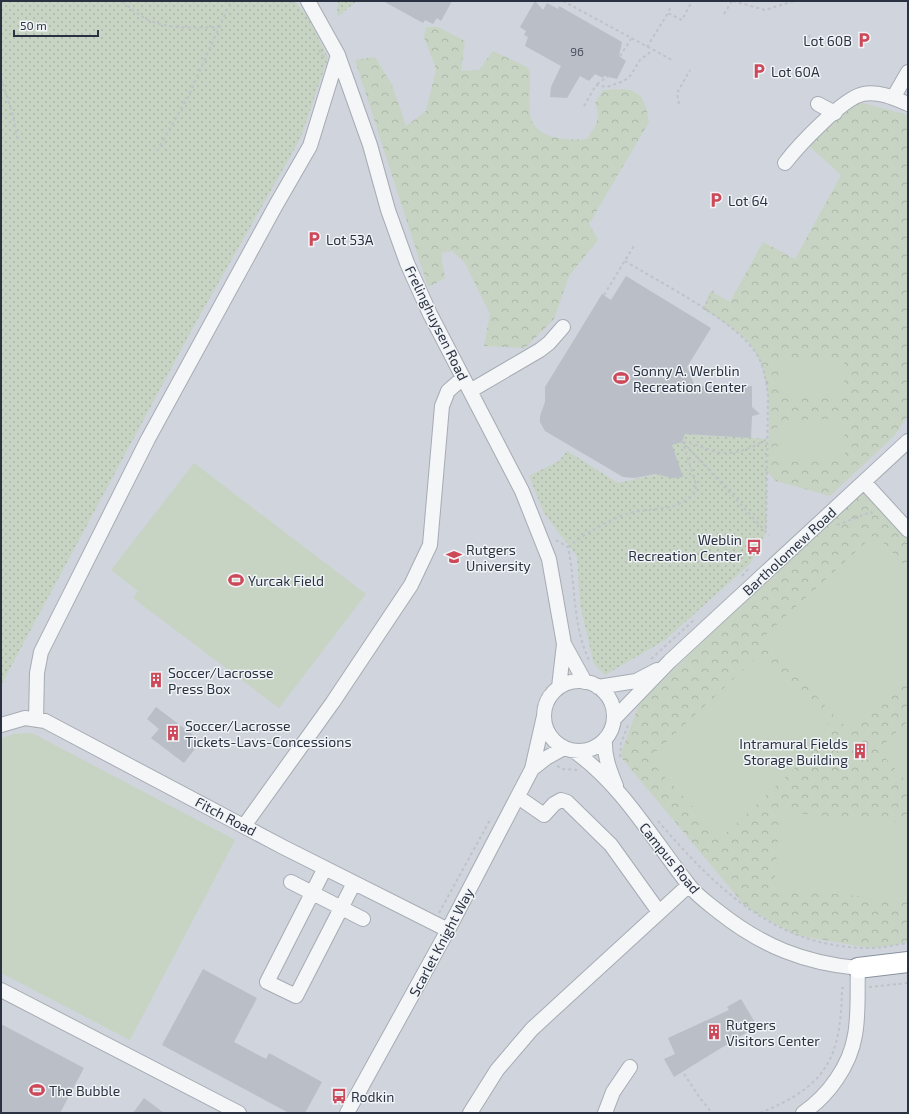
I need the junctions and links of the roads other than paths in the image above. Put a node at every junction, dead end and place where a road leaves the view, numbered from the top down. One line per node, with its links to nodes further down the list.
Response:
1 (308, 1): 3 (street, Frelinghuysen Road)
2 (318, 1): 3 (street)
3 (320, 20): 4 (street, Frelinghuysen Road)
4 (338, 56): 12 (street, Frelinghuysen Road); 24 (street)
5 (908, 72): 6 (street)
6 (893, 98): 8 (street); 9 (street)
7 (818, 104): 9 (street)
8 (908, 104)
9 (835, 112): 10 (street)
10 (785, 163)
11 (563, 327): 13 (street)
12 (463, 378): 13 (street, Frelinghuysen Road); 31 (street)
13 (470, 391): 17 (street, Frelinghuysen Road)
14 (908, 441): 15 (street, Bartholomew Road)
15 (864, 482): 16 (street); 18 (street, Bartholomew Road)
16 (908, 530)
17 (564, 644): 19 (street, Frelinghuysen Road); 20 (street, Frelinghuysen Road)
18 (670, 661): 21 (street, Bartholomew Road); 23 (street, Bartholomew Road)
19 (585, 682): 20 (street); 21 (street)
20 (554, 686): 22 (street)
21 (598, 687): 23 (street)
22 (541, 712): 27 (street); 28 (street)
23 (614, 719): 26 (street)
24 (36, 720): 25 (street, Fitch Road); 31 (street, Fitch Road)
25 (1, 725)
26 (604, 740): 27 (street); 29 (street, Campus Road)
27 (569, 749): 28 (street); 29 (street, Campus Road)
28 (532, 769): 30 (street, Scarlet Knight Way)
29 (619, 794): 35 (street, Campus Road)
30 (518, 797): 38 (street); 40 (street, Scarlet Knight Way)
31 (244, 826): 32 (street, Fitch Road)
32 (325, 868): 34 (street, Fitch Road); 36 (street)
33 (291, 882): 36 (street)
34 (354, 883): 37 (street); 40 (street, Fitch Road)
35 (689, 885): 38 (street); 42 (street, Campus Road)
36 (312, 893): 37 (street); 37 (street)
37 (341, 908): 39 (street)
38 (659, 912): 47 (street)
39 (363, 920)
40 (448, 930): 46 (street, Scarlet Knight Way)
41 (908, 962): 42 (highway)
42 (858, 968): 49 (street)
43 (1, 990): 45 (street)
44 (630, 1067): 48 (street)
45 (240, 1113)
46 (347, 1113)
47 (470, 1113)
48 (605, 1113)
49 (803, 1113)

